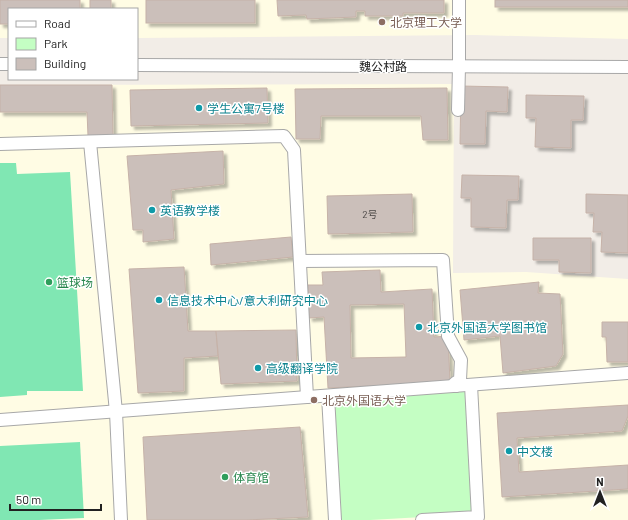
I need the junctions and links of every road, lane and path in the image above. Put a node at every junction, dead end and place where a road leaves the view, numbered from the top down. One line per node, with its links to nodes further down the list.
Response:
1 (459, 0): 3 (street)
2 (138, 65): 3 (street, 魏公村路)
3 (459, 66): 4 (street, 魏公村路); 5 (street)
4 (628, 67)
5 (458, 110)
6 (90, 142): 7 (street); 8 (street); 14 (street)
7 (0, 144)
8 (300, 261): 11 (street); 13 (street)
9 (628, 373): 10 (street)
10 (471, 385): 11 (street); 18 (street)
11 (456, 386): 12 (street)
12 (328, 396): 13 (street); 17 (street)
13 (307, 397): 14 (street)
14 (116, 412): 15 (street); 16 (street)
15 (0, 420)
16 (121, 520)
17 (334, 520)
18 (422, 520)

